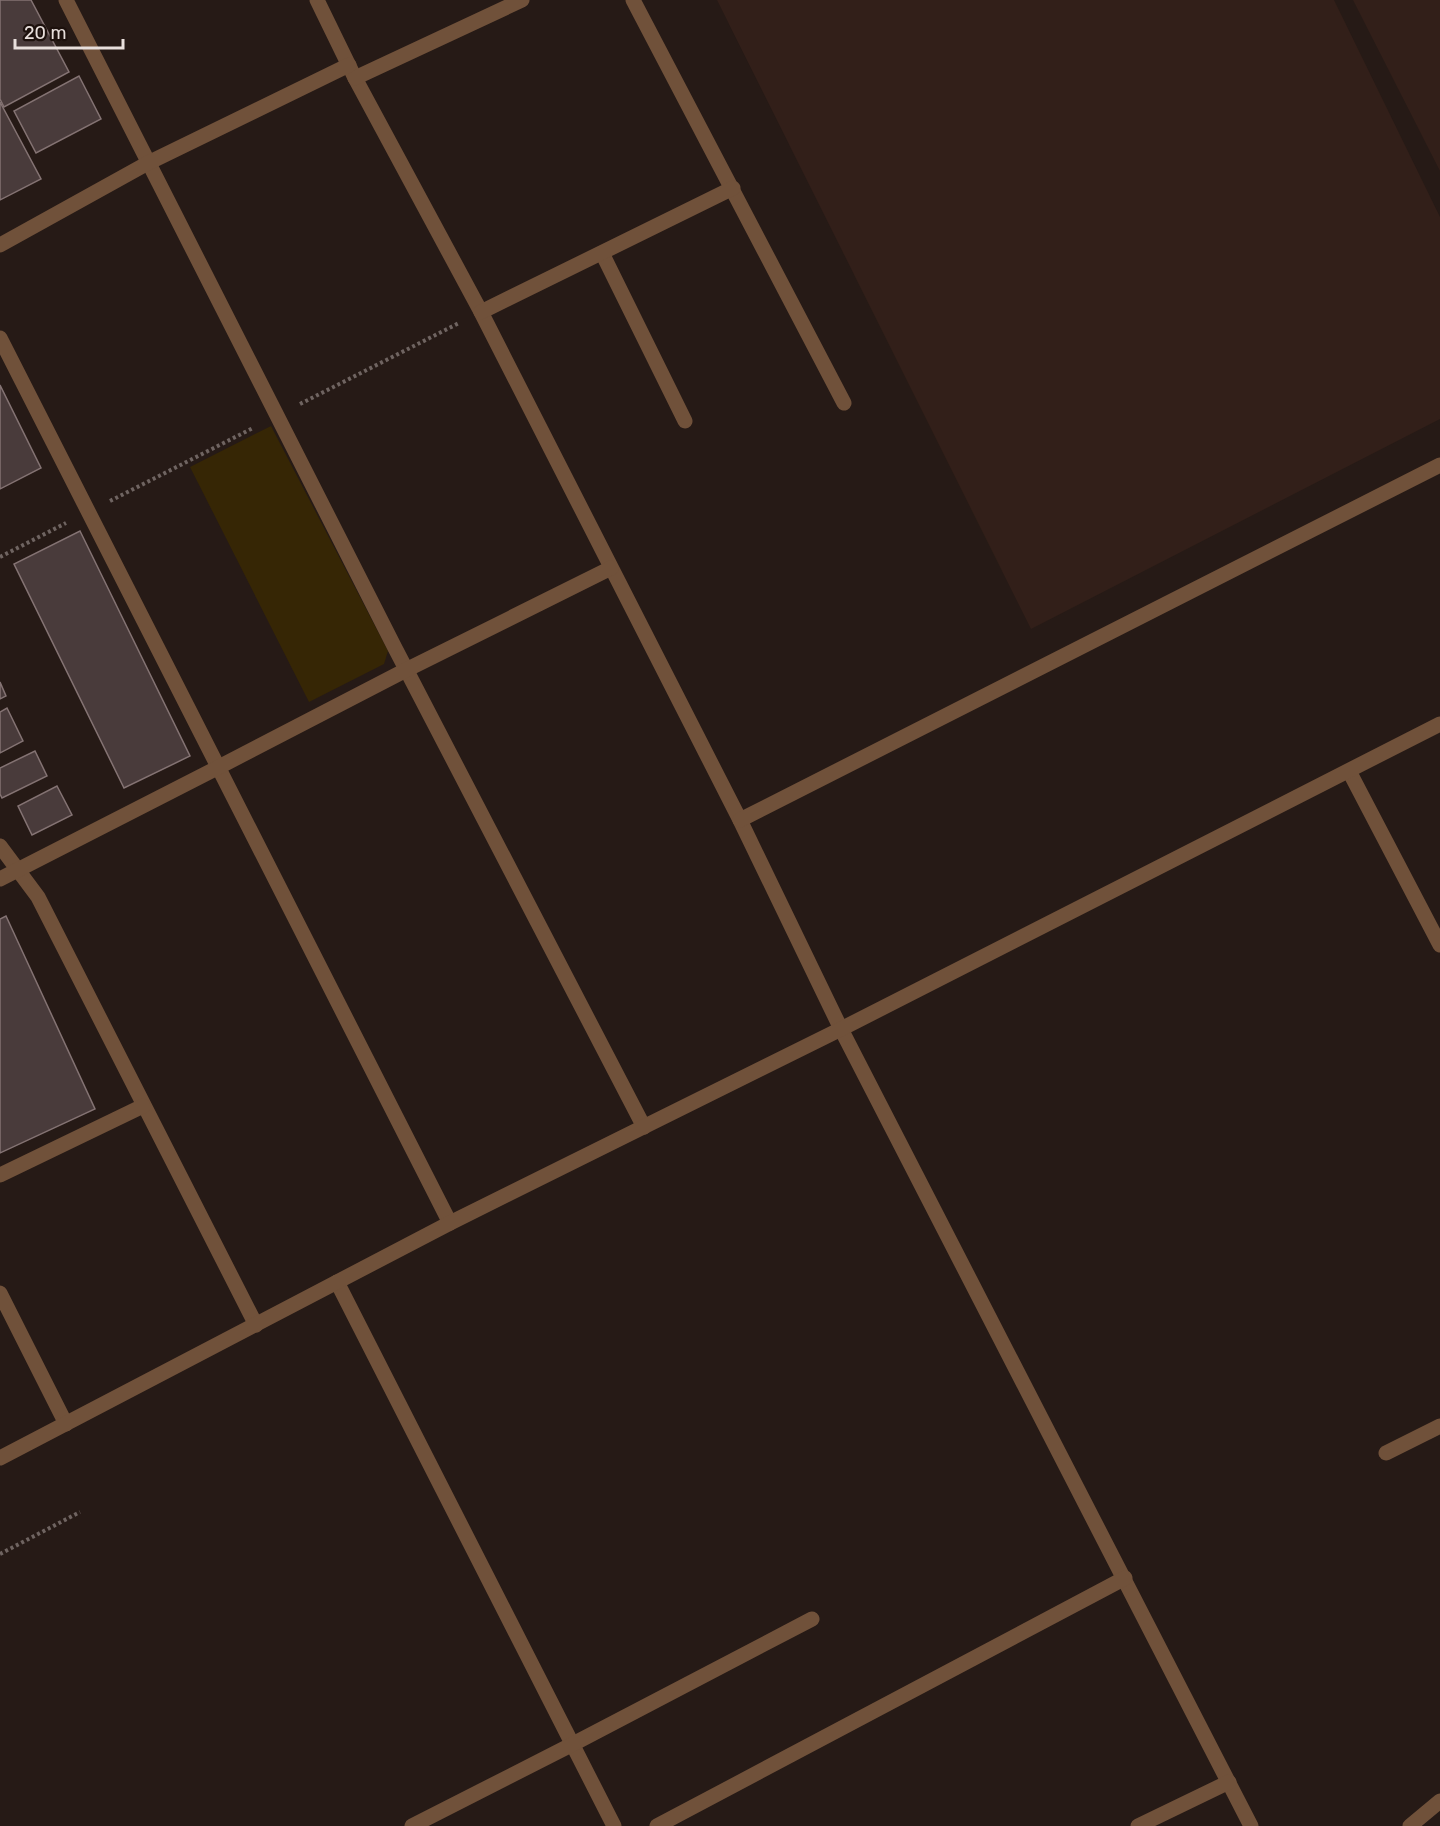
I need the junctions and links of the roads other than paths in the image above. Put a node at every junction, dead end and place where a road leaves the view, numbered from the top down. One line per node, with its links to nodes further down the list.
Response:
1 (66, 0): 6 (street)
2 (317, 0): 5 (street)
3 (522, 0): 5 (street)
4 (633, 0): 7 (street)
5 (352, 72): 6 (street); 10 (street)
6 (148, 163): 8 (street); 16 (street)
7 (733, 188): 9 (street); 12 (street)
8 (0, 245)
9 (602, 253): 10 (street); 13 (street)
10 (481, 312): 15 (street)
11 (0, 338): 18 (street)
12 (844, 403)
13 (685, 421)
14 (1440, 465): 20 (street)
15 (611, 568): 16 (street); 20 (street)
16 (406, 670): 18 (street); 27 (street)
17 (1440, 723): 19 (street)
18 (217, 768): 22 (street); 29 (street)
19 (1349, 771): 24 (street); 25 (street)
20 (740, 820): 25 (street)
21 (0, 846): 22 (street)
22 (18, 869): 23 (street); 26 (street)
23 (0, 879)
24 (1440, 945)
25 (841, 1029): 27 (street); 37 (street)
26 (143, 1106): 28 (street); 32 (street)
27 (644, 1127): 29 (street)
28 (0, 1175)
29 (450, 1223): 30 (street)
30 (337, 1282): 32 (street); 39 (street)
31 (0, 1293): 33 (street)
32 (256, 1325): 33 (street)
33 (66, 1424): 36 (street)
34 (1440, 1426): 35 (street)
35 (1386, 1453)
36 (0, 1458)
37 (1125, 1578): 40 (street); 44 (street)
38 (812, 1619): 39 (street)
39 (573, 1744): 42 (street); 43 (street)
40 (1229, 1782): 45 (street); 46 (street)
41 (1440, 1802): 47 (street)
42 (412, 1826)
43 (614, 1826)
44 (657, 1826)
45 (1138, 1826)
46 (1251, 1826)
47 (1410, 1826)

